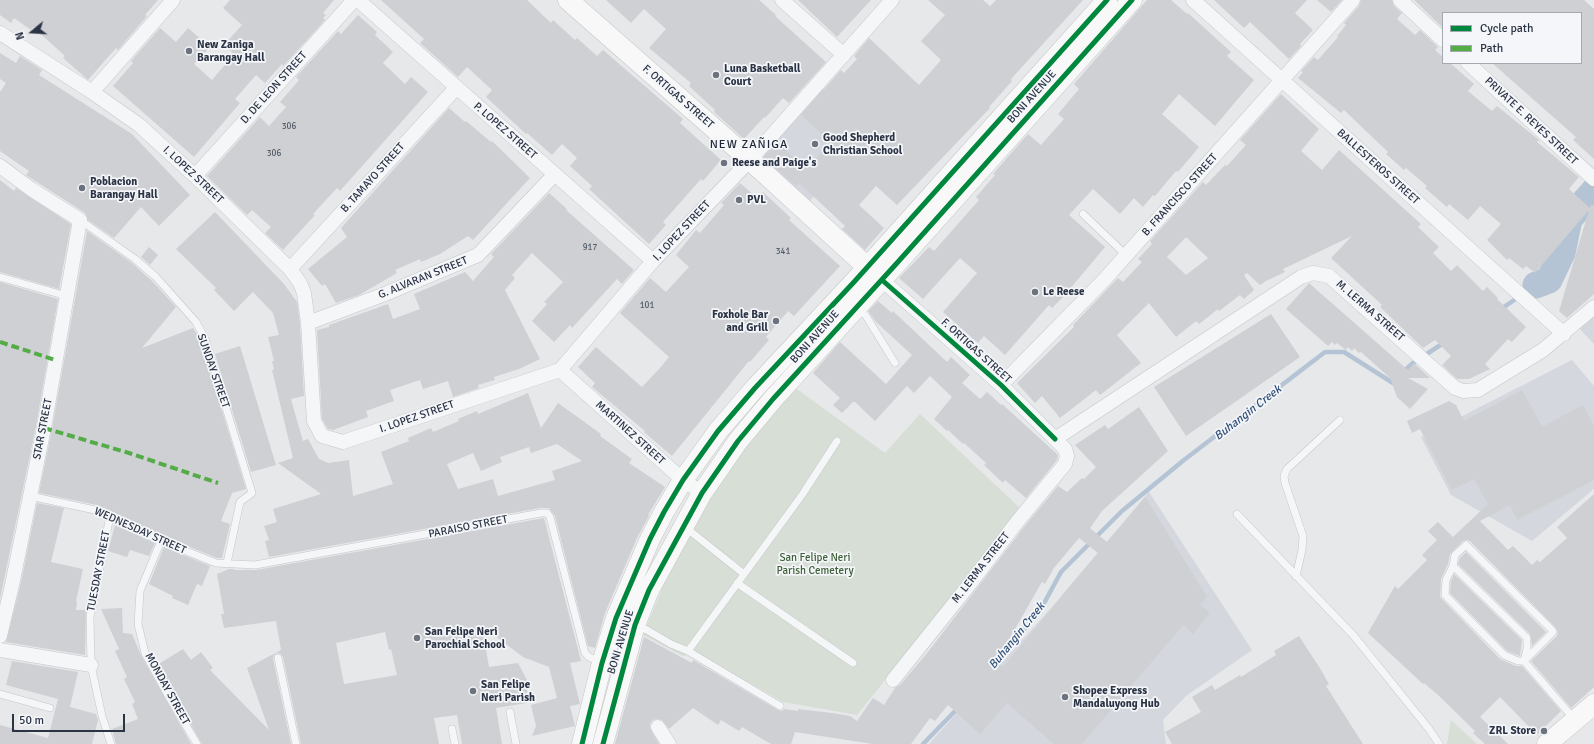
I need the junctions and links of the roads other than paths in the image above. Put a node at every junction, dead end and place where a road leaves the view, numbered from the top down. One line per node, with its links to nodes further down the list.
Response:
1 (173, 0): 18 (street)
2 (354, 0): 22 (street, D. DE LEON STREET)
3 (358, 0): 17 (street, P. LOPEZ STREET)
4 (568, 0): 19 (main road, F. ORTIGAS STREET)
5 (782, 0): 14 (street)
6 (892, 0): 14 (street, I. LOPEZ STREET)
7 (1107, 0): 29 (main road, BONI AVENUE)
8 (1132, 0): 29 (main road, BONI AVENUE)
9 (1194, 0): 16 (street, BALLESTEROS STREET)
10 (1353, 0): 16 (street, B. FRANCISCO STREET)
11 (1400, 0): 13 (street)
12 (0, 33): 18 (street, I. LOPEZ STREET)
13 (1442, 39)
14 (844, 55): 19 (street, I. LOPEZ STREET)
15 (1469, 64): 23 (street, PRIVATE E. REYES STREET)
16 (1281, 80): 26 (street, B. FRANCISCO STREET); 35 (street, BALLESTEROS STREET)
17 (456, 88): 21 (street, P. LOPEZ STREET); 28 (street, B. TAMAYO STREET)
18 (92, 92): 22 (street, I. LOPEZ STREET)
19 (750, 160): 27 (street, I. LOPEZ STREET); 29 (main road, F. ORTIGAS STREET)
20 (0, 166): 25 (street)
21 (555, 174): 27 (street, P. LOPEZ STREET); 34 (street, G. ALVARAN STREET)
22 (195, 176): 28 (street, I. LOPEZ STREET)
23 (1594, 179)
24 (1083, 214): 26 (lane)
25 (80, 220): 31 (street, STAR STREET); 50 (lane, SUNDAY STREET)
26 (1126, 255): 38 (street, B. FRANCISCO STREET)
27 (654, 261): 37 (street, I. LOPEZ STREET)
28 (290, 269): 34 (street, I. LOPEZ STREET)
29 (875, 273): 32 (main road, BONI AVENUE); 38 (street, F. ORTIGAS STREET); 43 (main road, BONI AVENUE)
30 (0, 277): 31 (lane)
31 (67, 296): 45 (street, STAR STREET)
32 (856, 307): 36 (lane); 44 (main road, BONI AVENUE)
33 (1594, 307): 35 (street, M. LERMA STREET)
34 (308, 323): 37 (street, I. LOPEZ STREET)
35 (1564, 334): 40 (street, M. LERMA STREET)
36 (895, 363)
37 (560, 370): 43 (street, MARTINEZ STREET)
38 (1001, 385): 40 (street, F. ORTIGAS STREET)
39 (1340, 420): 53 (lane)
40 (1055, 439): 42 (street, F. ORTIGAS STREET)
41 (837, 441): 52 (lane)
42 (1067, 456): 65 (street, M. LERMA STREET)
43 (683, 480): 44 (street, MARTINEZ STREET); 62 (main road, BONI AVENUE)
44 (702, 494): 48 (main road, BONI AVENUE)
45 (30, 496): 47 (lane, WEDNESDAY STREET); 55 (street, STAR STREET)
46 (1237, 514): 53 (lane)
47 (110, 516): 49 (lane, WEDNESDAY STREET); 64 (lane, TUESDAY STREET)
48 (683, 526): 52 (lane); 56 (main road, BONI AVENUE)
49 (162, 541): 50 (lane, WEDNESDAY STREET); 75 (lane, MONDAY STREET)
50 (226, 563): 62 (lane, PARAISO STREET)
51 (1453, 566): 61 (lane); 61 (lane); 61 (lane)
52 (744, 574): 54 (lane)
53 (1296, 576): 82 (lane)
54 (737, 583): 59 (lane); 63 (lane)
55 (2, 619): 57 (street, STAR STREET)
56 (635, 625): 59 (lane); 80 (main road, BONI AVENUE)
57 (0, 636)
58 (0, 650): 64 (street)
59 (688, 651): 68 (lane)
60 (278, 658): 76 (lane)
61 (1524, 661): 71 (lane)
62 (602, 663): 79 (main road, BONI AVENUE)
63 (853, 664)
64 (91, 665): 74 (lane, TUESDAY STREET)
65 (893, 680)
66 (0, 694): 69 (lane)
67 (1594, 704): 71 (main road)
68 (780, 706)
69 (50, 708)
70 (510, 712): 78 (lane)
71 (1575, 721): 83 (main road)
72 (658, 727): 81 (street)
73 (452, 729): 77 (lane)
74 (111, 744)
75 (198, 744)
76 (296, 744)
77 (455, 744)
78 (516, 744)
79 (582, 744)
80 (603, 744)
81 (669, 744)
82 (1439, 744)
83 (1547, 744)

